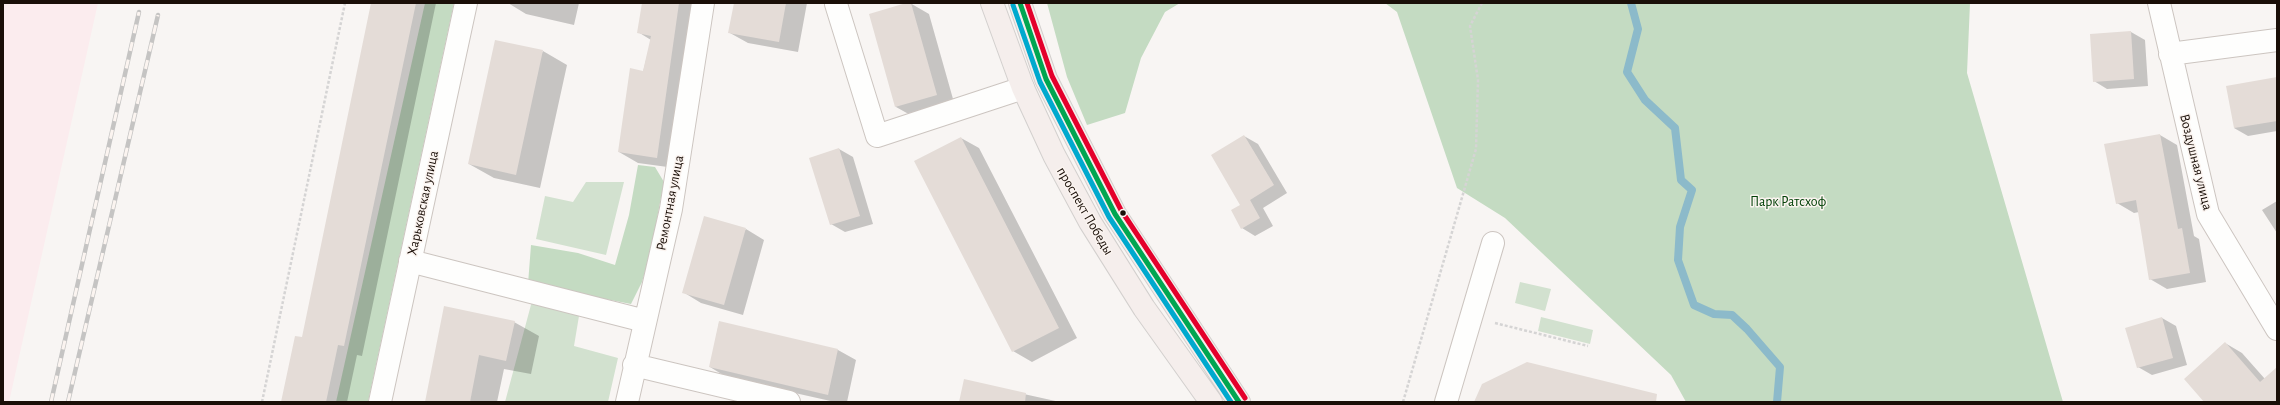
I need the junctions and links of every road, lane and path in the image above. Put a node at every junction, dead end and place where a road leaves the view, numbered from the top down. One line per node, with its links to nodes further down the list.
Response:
1 (345, 3): 19 (path)
2 (466, 3): 13 (street, Харьковская улица)
3 (703, 3): 15 (street, Ремонтная улица)
4 (992, 3): 11 (main road, проспект Победы)
5 (1020, 3): 24 (main road, проспект Победы)
6 (1482, 3): 25 (path)
7 (2159, 3): 10 (street, Воздушная улица)
8 (836, 4): 11 (street)
9 (2277, 40): 10 (street)
10 (2170, 54): 16 (street, Воздушная улица)
11 (1023, 88): 23 (main road, проспект Победы)
12 (1493, 243): 14 (street)
13 (410, 261): 15 (street); 20 (street, Харьковская улица)
14 (1471, 318): 17 (path); 26 (street)
15 (645, 321): 18 (street, Ремонтная улица)
16 (2277, 329)
17 (1588, 346)
18 (634, 365): 21 (street, Ремонтная улица); 22 (street)
19 (262, 402)
20 (380, 402)
21 (627, 402)
22 (788, 402)
23 (1211, 402)
24 (1239, 402)
25 (1402, 402)
26 (1446, 402)

